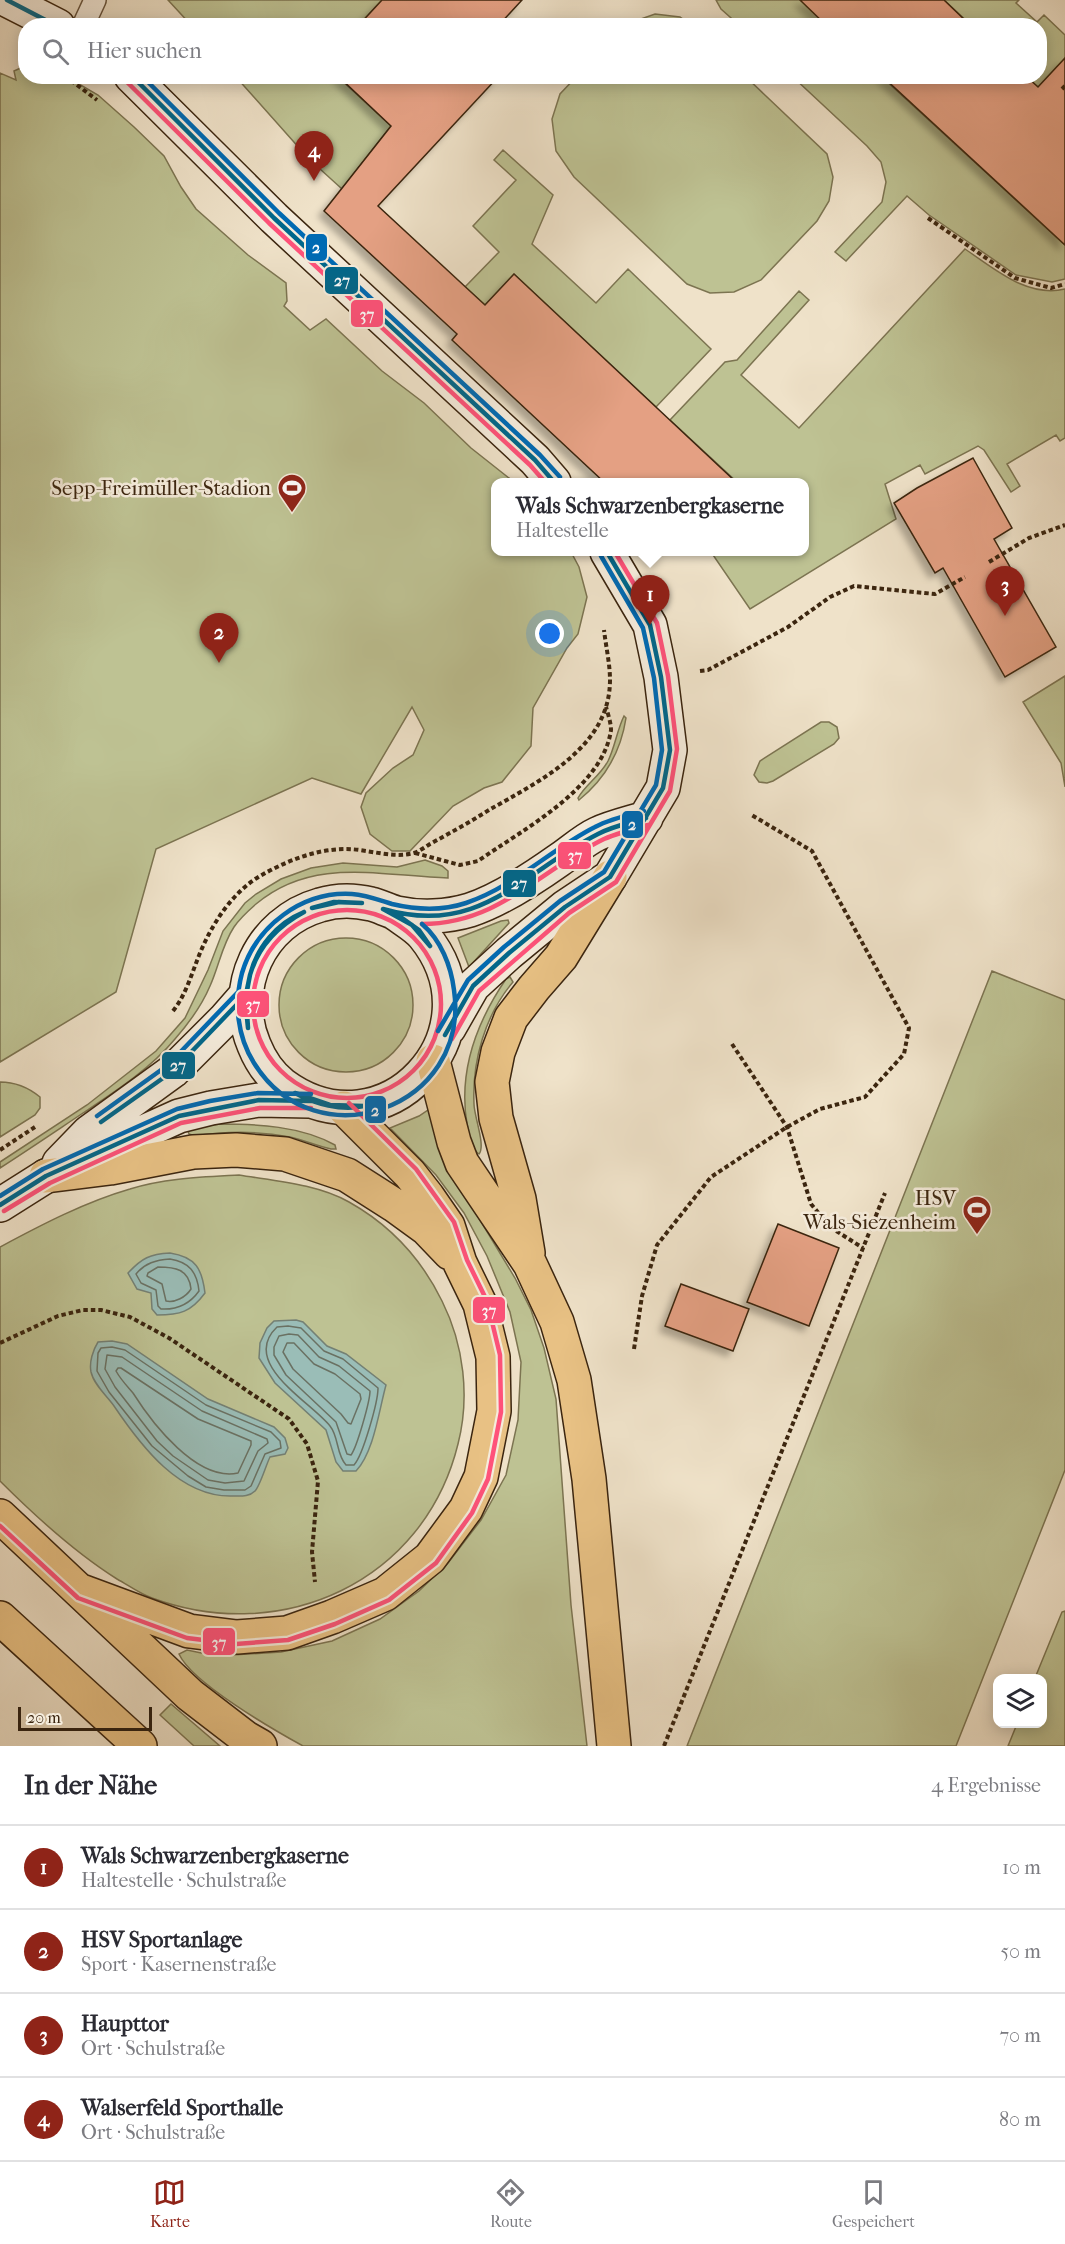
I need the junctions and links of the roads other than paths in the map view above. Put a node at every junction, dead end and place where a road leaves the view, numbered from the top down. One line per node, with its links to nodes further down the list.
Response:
1 (7, 0): 3 (street)
2 (95, 0): 4 (lane)
3 (42, 18)
4 (87, 18)
5 (139, 84): 6 (street)
6 (550, 478)
7 (609, 556): 8 (street)
8 (646, 818): 9 (street); 10 (street)
9 (610, 877): 12 (street); 18 (highway)
10 (395, 913): 11 (street); 12 (street)
11 (245, 996): 13 (street); 15 (street)
12 (439, 1048): 14 (street); 18 (highway)
13 (310, 1101): 14 (street); 15 (street)
14 (344, 1108): 17 (highway)
15 (46, 1176): 16 (street); 17 (highway)
16 (0, 1205)
17 (460, 1263): 20 (highway)
18 (530, 1264): 24 (highway)
19 (0, 1516): 20 (highway)
20 (81, 1591): 23 (highway)
21 (0, 1618): 22 (highway)
22 (140, 1746)
23 (260, 1746)
24 (614, 1746)

